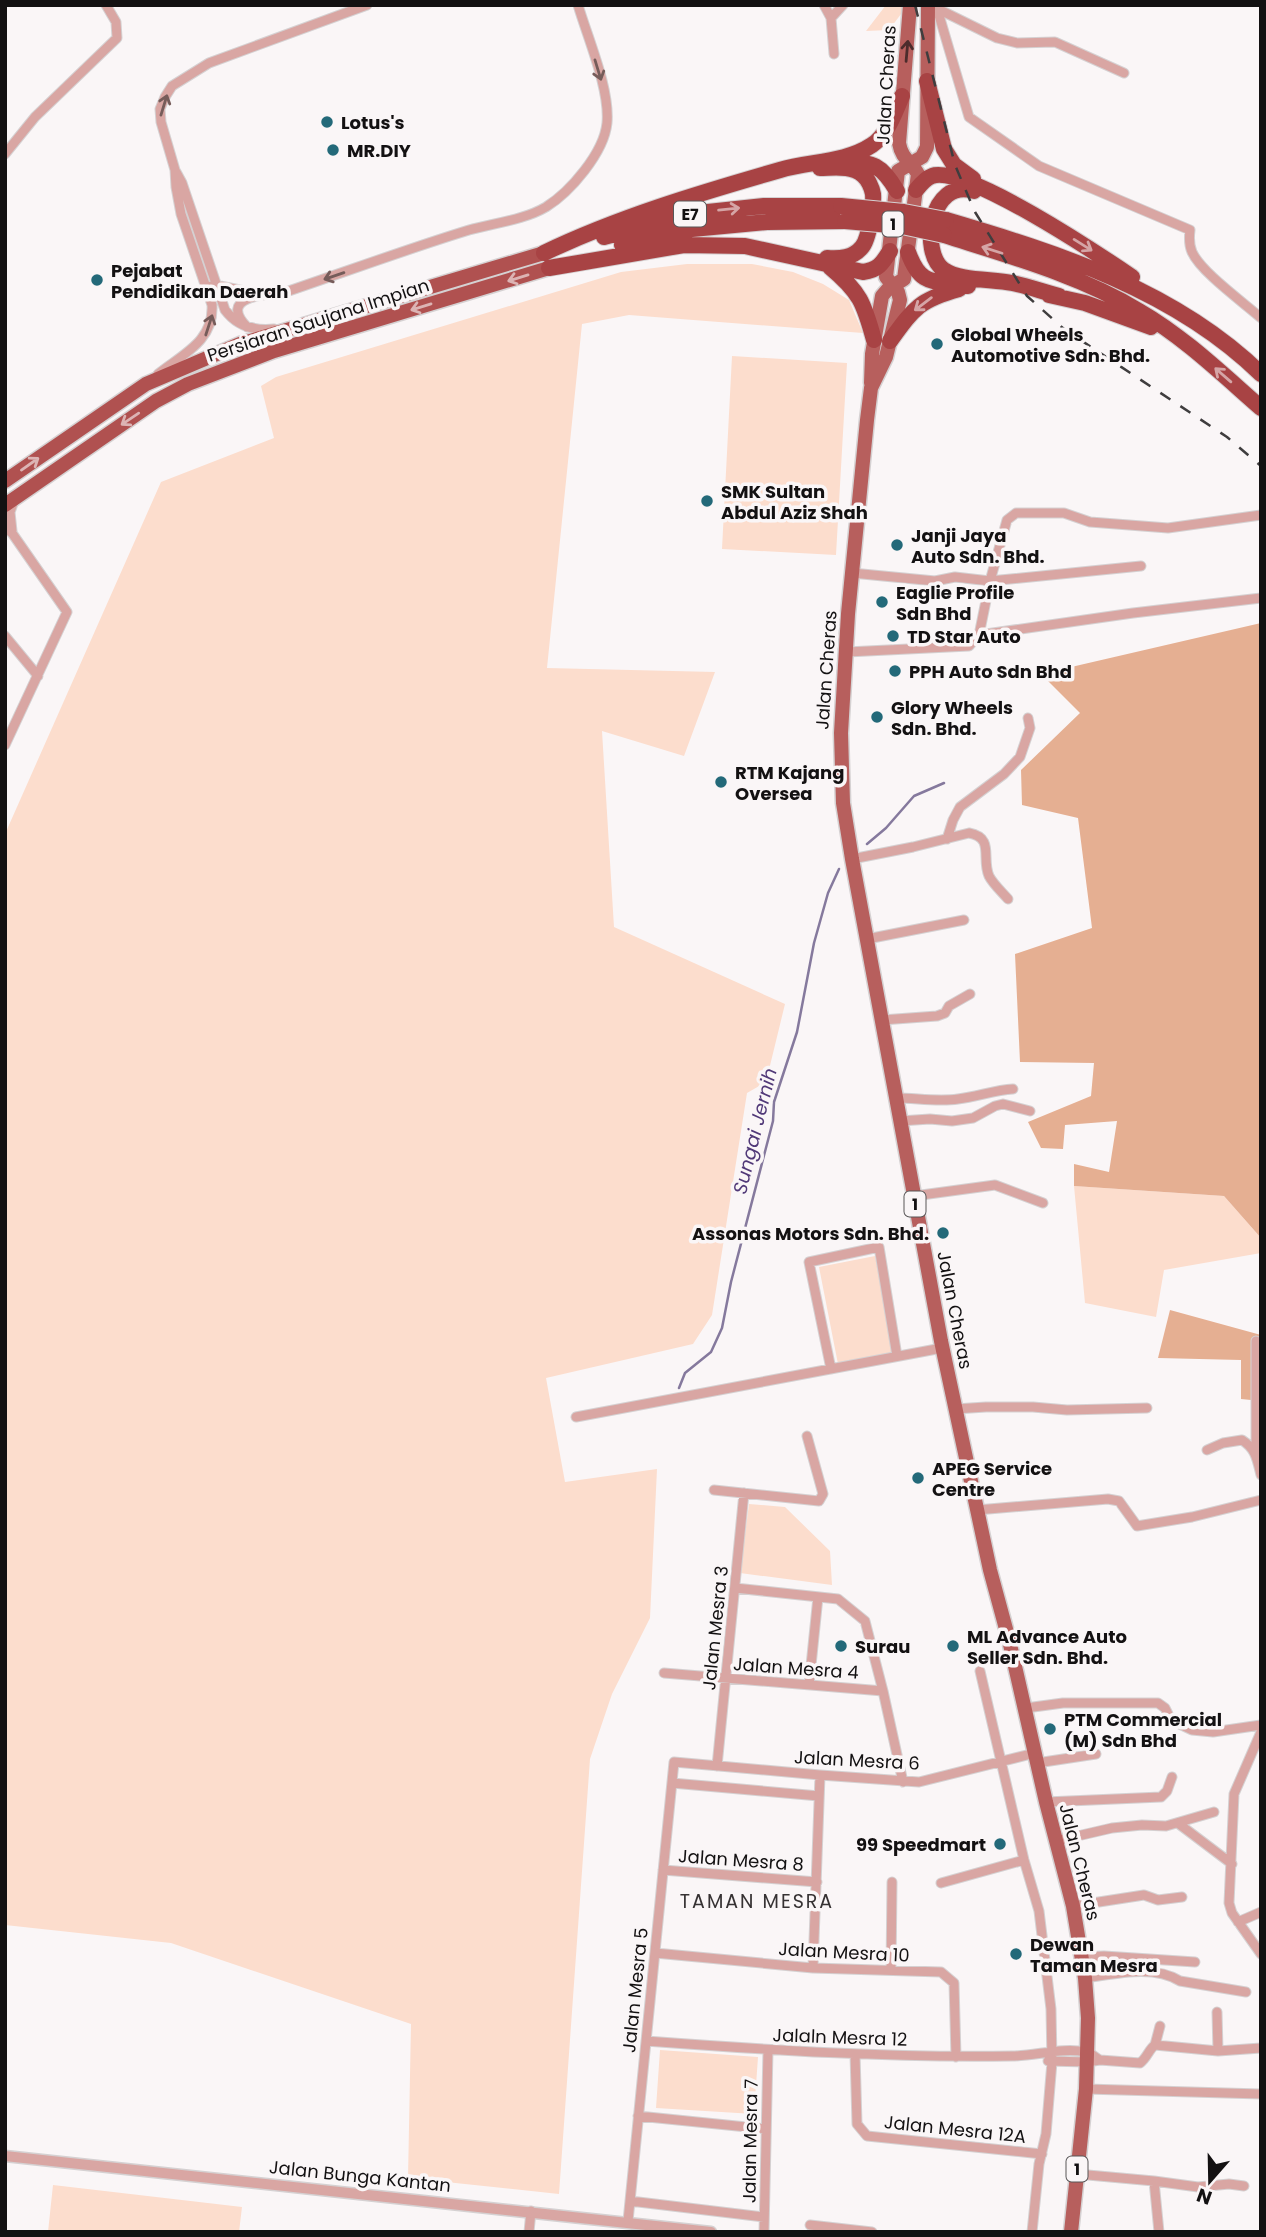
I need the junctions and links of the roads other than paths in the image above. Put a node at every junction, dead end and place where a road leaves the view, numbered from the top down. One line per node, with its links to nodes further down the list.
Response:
1 (106, 5): 13 (street)
2 (367, 5): 27 (street, one-way to 2)
3 (578, 5): 30 (street, one-way to 30)
4 (824, 5): 8 (street)
5 (844, 5): 8 (street)
6 (910, 5): 12 (main road, Jalan Cheras / 1, one-way to 6)
7 (934, 6): 10 (street); 11 (main road, Jalan Cheras / 1); 33 (street)
8 (831, 18): 9 (street)
9 (834, 54)
10 (1124, 73)
11 (927, 81): 15 (main road, Jalan Cheras / 1); 18 (highway)
12 (902, 96): 14 (highway); 15 (main road, Jalan Cheras / 1)
13 (5, 153)
14 (827, 160): 16 (highway); 19 (highway)
15 (909, 164): 17 (main road, Jalan Cheras / 1); 19 (main road, Jalan Cheras / 1)
16 (783, 169): 24 (highway); 25 (highway)
17 (916, 190): 18 (highway); 23 (main road, Jalan Cheras / 1)
18 (989, 190): 20 (highway)
19 (897, 191): 22 (main road, Jalan Cheras / 1)
20 (1043, 220): 31 (highway); 32 (highway, one-way to 32)
21 (945, 227): 25 (highway, E7, bridge); 32 (highway, E7); 37 (highway, E7, one-way to 21)
22 (890, 251): 26 (highway); 29 (main road, Jalan Cheras / 1)
23 (908, 252): 28 (highway); 29 (main road, Jalan Cheras / 1)
24 (793, 255): 25 (highway); 26 (highway)
25 (547, 261): 34 (highway, Persiaran Saujana Impian / E7); 42 (highway, Persiaran Saujana Impian / E7, one-way to 42)
26 (827, 264): 36 (highway)
27 (211, 286): 30 (street); 35 (street); 39 (street, one-way to 27)
28 (968, 286): 31 (highway); 36 (highway, one-way to 36)
29 (894, 287): 36 (main road, Jalan Cheras / 1)
30 (260, 294): 35 (street)
31 (1059, 296): 37 (highway)
32 (1188, 317): 38 (highway, E7)
33 (1261, 318)
34 (298, 326): 35 (street); 39 (highway, Persiaran Saujana Impian)
35 (247, 327)
36 (882, 340): 46 (main road, Jalan Cheras / 1)
37 (1185, 342): 40 (highway, E7, one-way to 37)
38 (1261, 374)
39 (146, 384): 41 (highway, Persiaran Saujana Impian, one-way to 39)
40 (1261, 408)
41 (5, 481)
42 (10, 502): 44 (street)
43 (1261, 515): 47 (street)
44 (8, 532): 52 (street)
45 (1141, 566): 47 (street)
46 (852, 573): 47 (street); 51 (main road, Jalan Cheras / 1)
47 (990, 581): 49 (street)
48 (1261, 598): 49 (street)
49 (979, 635): 51 (street)
50 (5, 636): 52 (street)
51 (847, 652): 56 (main road, Jalan Cheras / 1)
52 (38, 676): 54 (street)
53 (1027, 718): 55 (street)
54 (5, 745)
55 (947, 839): 56 (street); 57 (street)
56 (852, 859): 59 (main road, Jalan Cheras / 1)
57 (1008, 899)
58 (964, 920): 59 (street)
59 (867, 939): 61 (main road, Jalan Cheras / 1)
60 (970, 994): 61 (street)
61 (882, 1020): 63 (main road, Jalan Cheras / 1)
62 (1013, 1089): 63 (street)
63 (896, 1098): 65 (main road, Jalan Cheras / 1)
64 (1030, 1111): 65 (street)
65 (900, 1121): 66 (main road, Jalan Cheras / 1)
66 (914, 1196): 67 (street); 69 (main road, Jalan Cheras / 1)
67 (1043, 1203)
68 (1256, 1340): 76 (street)
69 (942, 1348): 70 (street); 73 (main road, Jalan Cheras / 1)
70 (897, 1356): 71 (street); 71 (street)
71 (831, 1369): 74 (street)
72 (1147, 1408): 73 (street)
73 (955, 1409): 83 (main road, Jalan Cheras / 1)
74 (576, 1417)
75 (807, 1436): 81 (street)
76 (1259, 1440): 78 (street)
77 (1207, 1450): 78 (street)
78 (1256, 1454): 79 (street)
79 (1261, 1475)
80 (714, 1490): 81 (street)
81 (744, 1493): 84 (street, Jalan Mesra 3)
82 (1261, 1500): 83 (street)
83 (977, 1510): 91 (main road, Jalan Cheras / 1)
84 (735, 1588): 85 (street); 88 (street, Jalan Mesra 3)
85 (818, 1597): 89 (street); 90 (street)
86 (980, 1671): 97 (street)
87 (664, 1673): 88 (street, Jalan Mesra 4)
88 (726, 1679): 89 (street, Jalan Mesra 4); 98 (street, Jalan Mesra 3)
89 (809, 1685): 90 (street, Jalan Mesra 4)
90 (883, 1690): 101 (street)
91 (1026, 1708): 92 (street); 95 (main road, Jalan Cheras / 1)
92 (1261, 1725)
93 (1261, 1732): 109 (street)
94 (1096, 1754): 95 (street, Jalan Mesra 6)
95 (1036, 1758): 97 (street, Jalan Mesra 6); 104 (main road, Jalan Cheras / 1)
96 (674, 1762): 98 (street, Jalan Mesra 6); 102 (street, Jalan Mesra 5)
97 (1002, 1762): 101 (street, Jalan Mesra 6); 108 (street)
98 (717, 1766): 99 (street, Jalan Mesra 6)
99 (820, 1775): 101 (street, Jalan Mesra 6); 103 (street)
100 (1172, 1777): 104 (street)
101 (903, 1782)
102 (672, 1783): 103 (street); 110 (street, Jalan Mesra 5)
103 (819, 1797): 111 (street)
104 (1046, 1802): 107 (main road, Jalan Cheras / 1)
105 (1214, 1812): 106 (street)
106 (1179, 1824): 107 (street); 109 (street)
107 (1056, 1841): 115 (main road, Jalan Cheras / 1)
108 (1024, 1860): 113 (street); 135 (street)
109 (1231, 1864): 117 (street)
110 (663, 1870): 111 (street, Jalan Mesra 8); 118 (street, Jalan Mesra 5)
111 (817, 1882): 122 (street)
112 (892, 1882): 123 (street)
113 (941, 1883)
114 (1182, 1897): 115 (street)
115 (1073, 1906): 120 (main road, Jalan Cheras / 1)
116 (1261, 1912): 117 (street)
117 (1238, 1922): 119 (street)
118 (655, 1953): 122 (street, Jalan Mesra 10); 128 (street, Jalan Mesra 5)
119 (1260, 1953)
120 (1082, 1957): 121 (street); 124 (main road, Jalan Cheras / 1)
121 (1195, 1962)
122 (813, 1968): 123 (street, Jalan Mesra 10)
123 (891, 1970): 134 (street, Jalan Mesra 10)
124 (1085, 1978): 125 (street); 136 (main road, Jalan Cheras / 1)
125 (1246, 1992)
126 (1217, 2012): 132 (street)
127 (1160, 2026): 129 (street)
128 (646, 2041): 131 (street, Jalaln Mesra 12); 139 (street, Jalan Mesra 5)
129 (1155, 2045): 132 (street); 136 (street, Jalaln Mesra 12)
130 (1261, 2049): 132 (street)
131 (768, 2050): 133 (street, Jalaln Mesra 12); 140 (street, Jalan Mesra 7)
132 (1218, 2051)
133 (855, 2053): 134 (street, Jalaln Mesra 12); 141 (street, Jalan Mesra 12A)
134 (956, 2057): 135 (street, Jalaln Mesra 12)
135 (1051, 2057): 136 (street, Jalaln Mesra 12); 141 (street)
136 (1091, 2058): 137 (main road, Jalan Cheras / 1)
137 (1086, 2089): 138 (street); 143 (main road, Jalan Cheras / 1)
138 (1261, 2094)
139 (638, 2116): 140 (street); 146 (street, Jalan Mesra 5)
140 (766, 2129): 148 (street, Jalan Mesra 7)
141 (1042, 2154): 155 (street)
142 (5, 2156): 147 (street, Jalan Bunga Kantan)
143 (1077, 2174): 144 (street); 156 (main road, Jalan Cheras / 1)
144 (1154, 2181): 145 (street); 157 (street)
145 (1244, 2186)
146 (630, 2201): 148 (street); 149 (street, Jalan Mesra 5)
147 (531, 2211): 149 (street, Jalan Bunga Kantan); 151 (street)
148 (764, 2217): 153 (street, Jalan Mesra 7)
149 (628, 2221): 152 (street, Jalan Bunga Kantan)
150 (810, 2225): 154 (street)
151 (529, 2232)
152 (711, 2232)
153 (764, 2232)
154 (872, 2232)
155 (1032, 2232)
156 (1071, 2232)
157 (1159, 2232)

